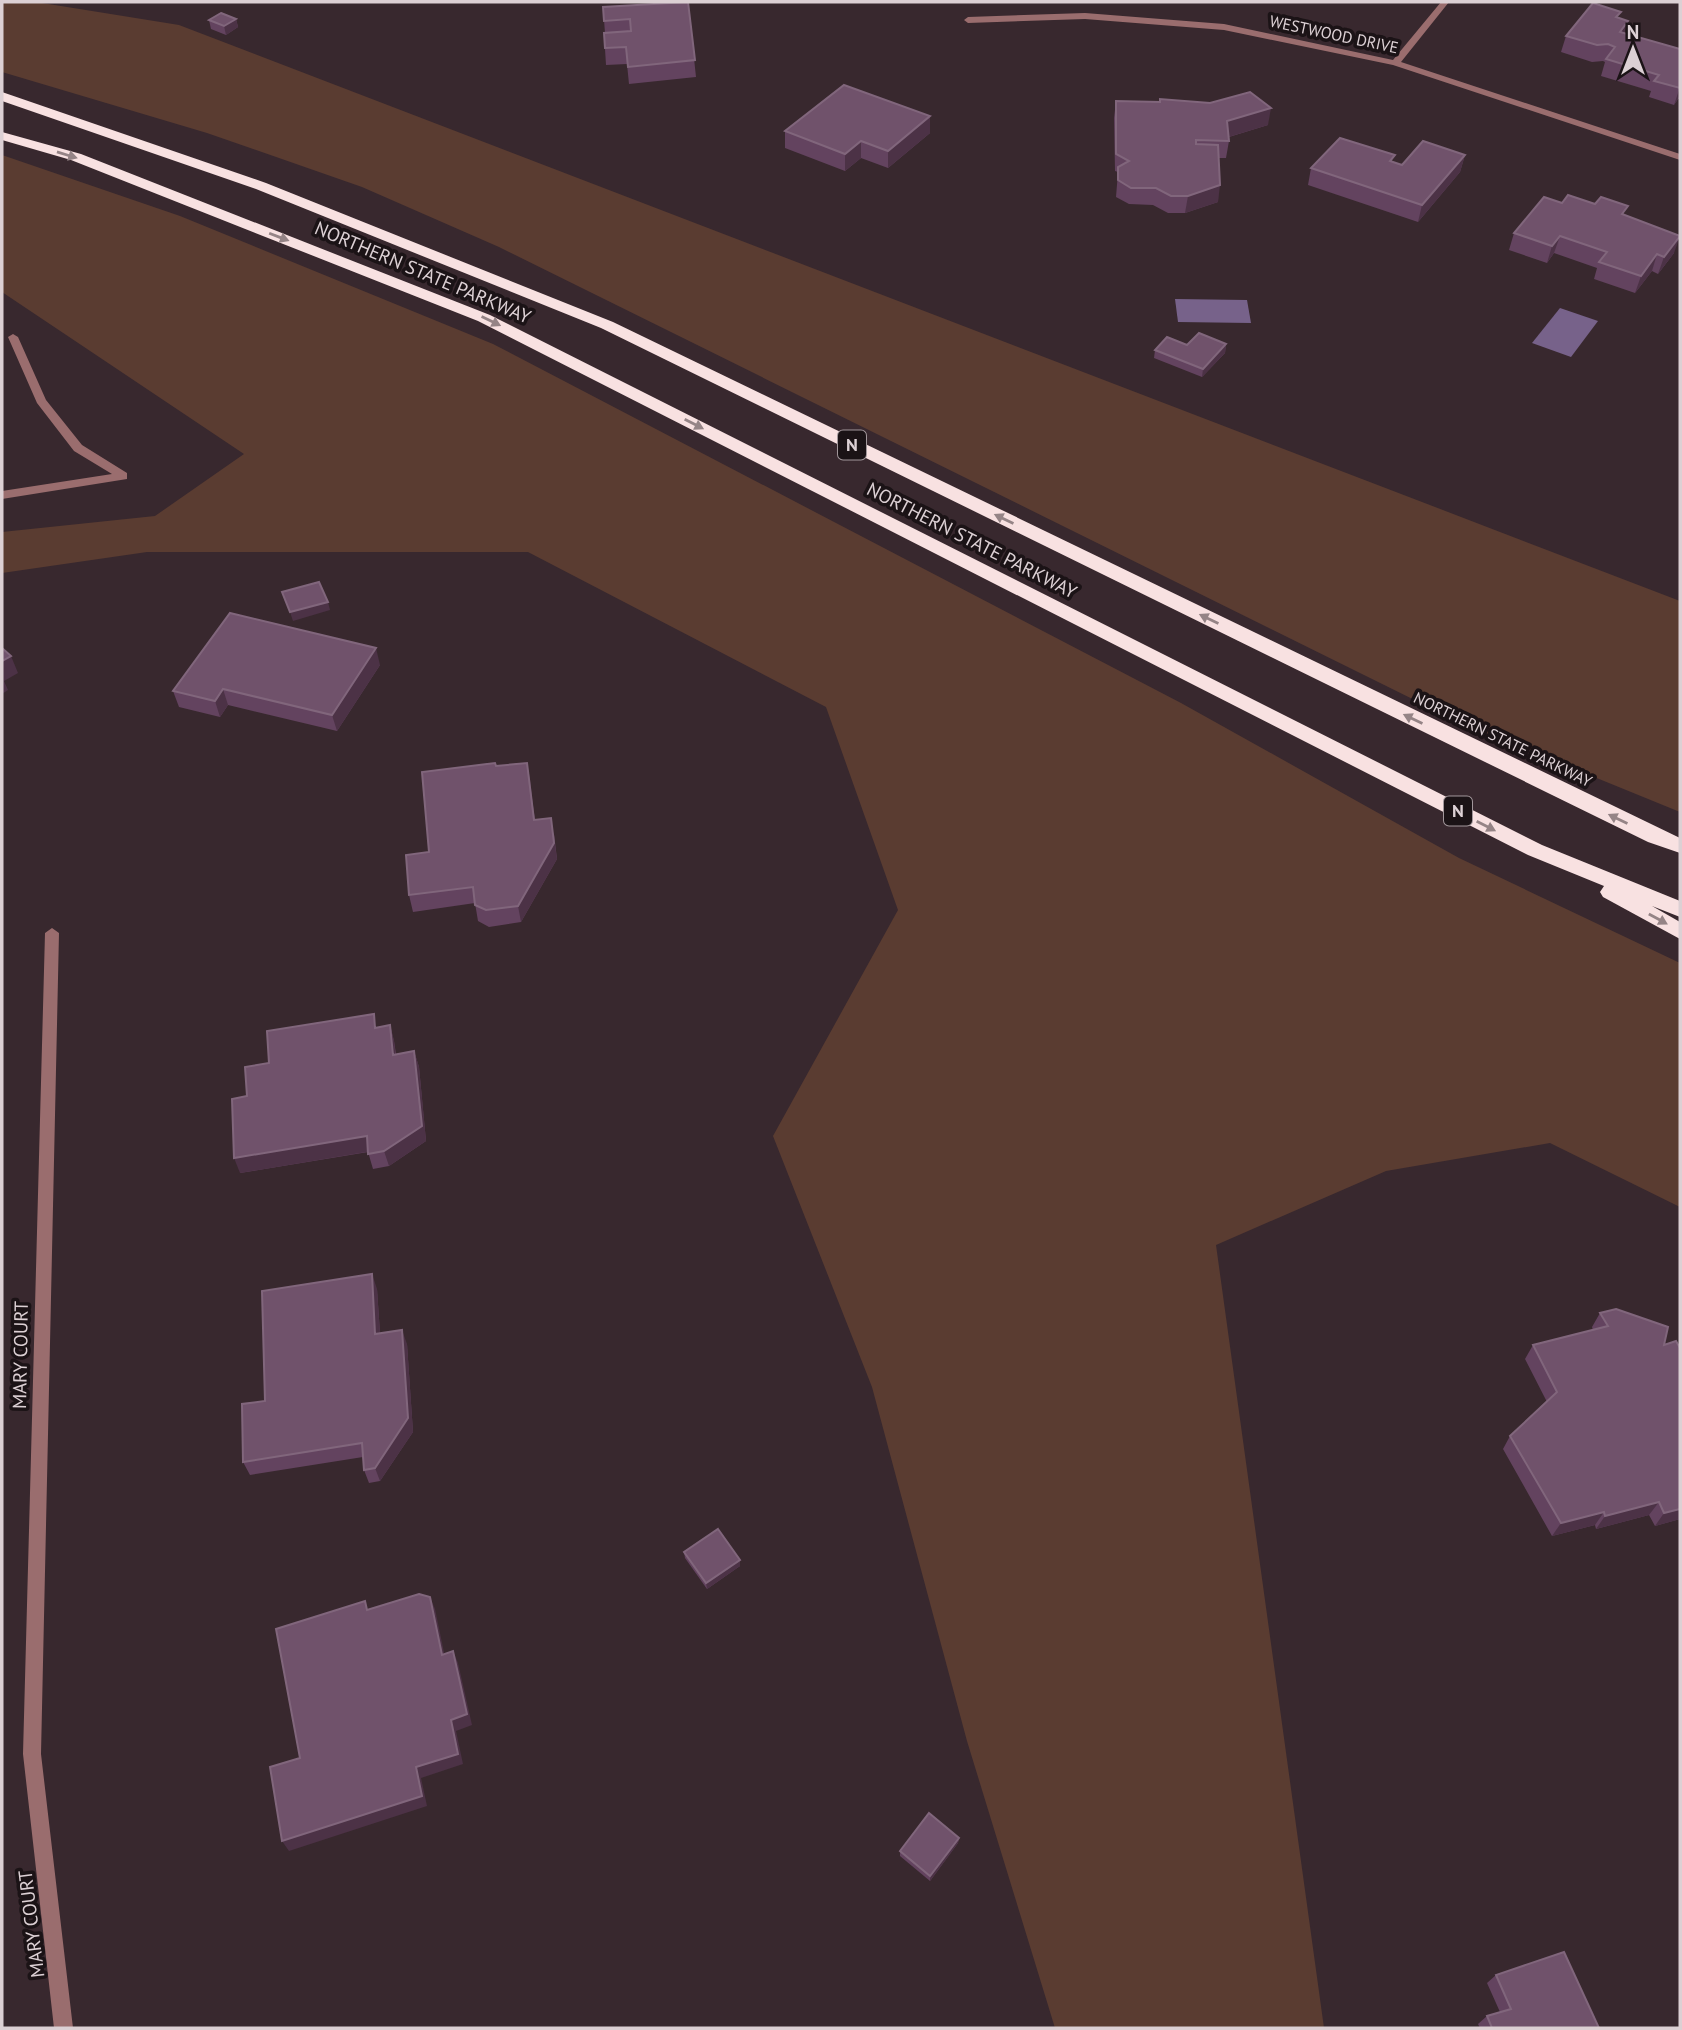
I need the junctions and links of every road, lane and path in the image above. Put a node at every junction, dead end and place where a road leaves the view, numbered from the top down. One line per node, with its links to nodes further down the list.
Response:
1 (1445, 2): 3 (street)
2 (968, 20): 3 (street, WESTWOOD DRIVE)
3 (1395, 63): 6 (street, WESTWOOD DRIVE)
4 (2, 96): 9 (highway, NORTHERN STATE PARKWAY / N, one-way to 4)
5 (2, 136): 10 (highway, NORTHERN STATE PARKWAY / N, one-way to 10)
6 (1680, 156)
7 (13, 337): 8 (street)
8 (2, 495)
9 (1680, 846)
10 (1535, 850): 11 (highway, NORTHERN STATE PARKWAY / N); 12 (highway, one-way to 12)
11 (1680, 909)
12 (1680, 932)
13 (52, 933): 14 (street, MARY COURT)
14 (64, 2028)

